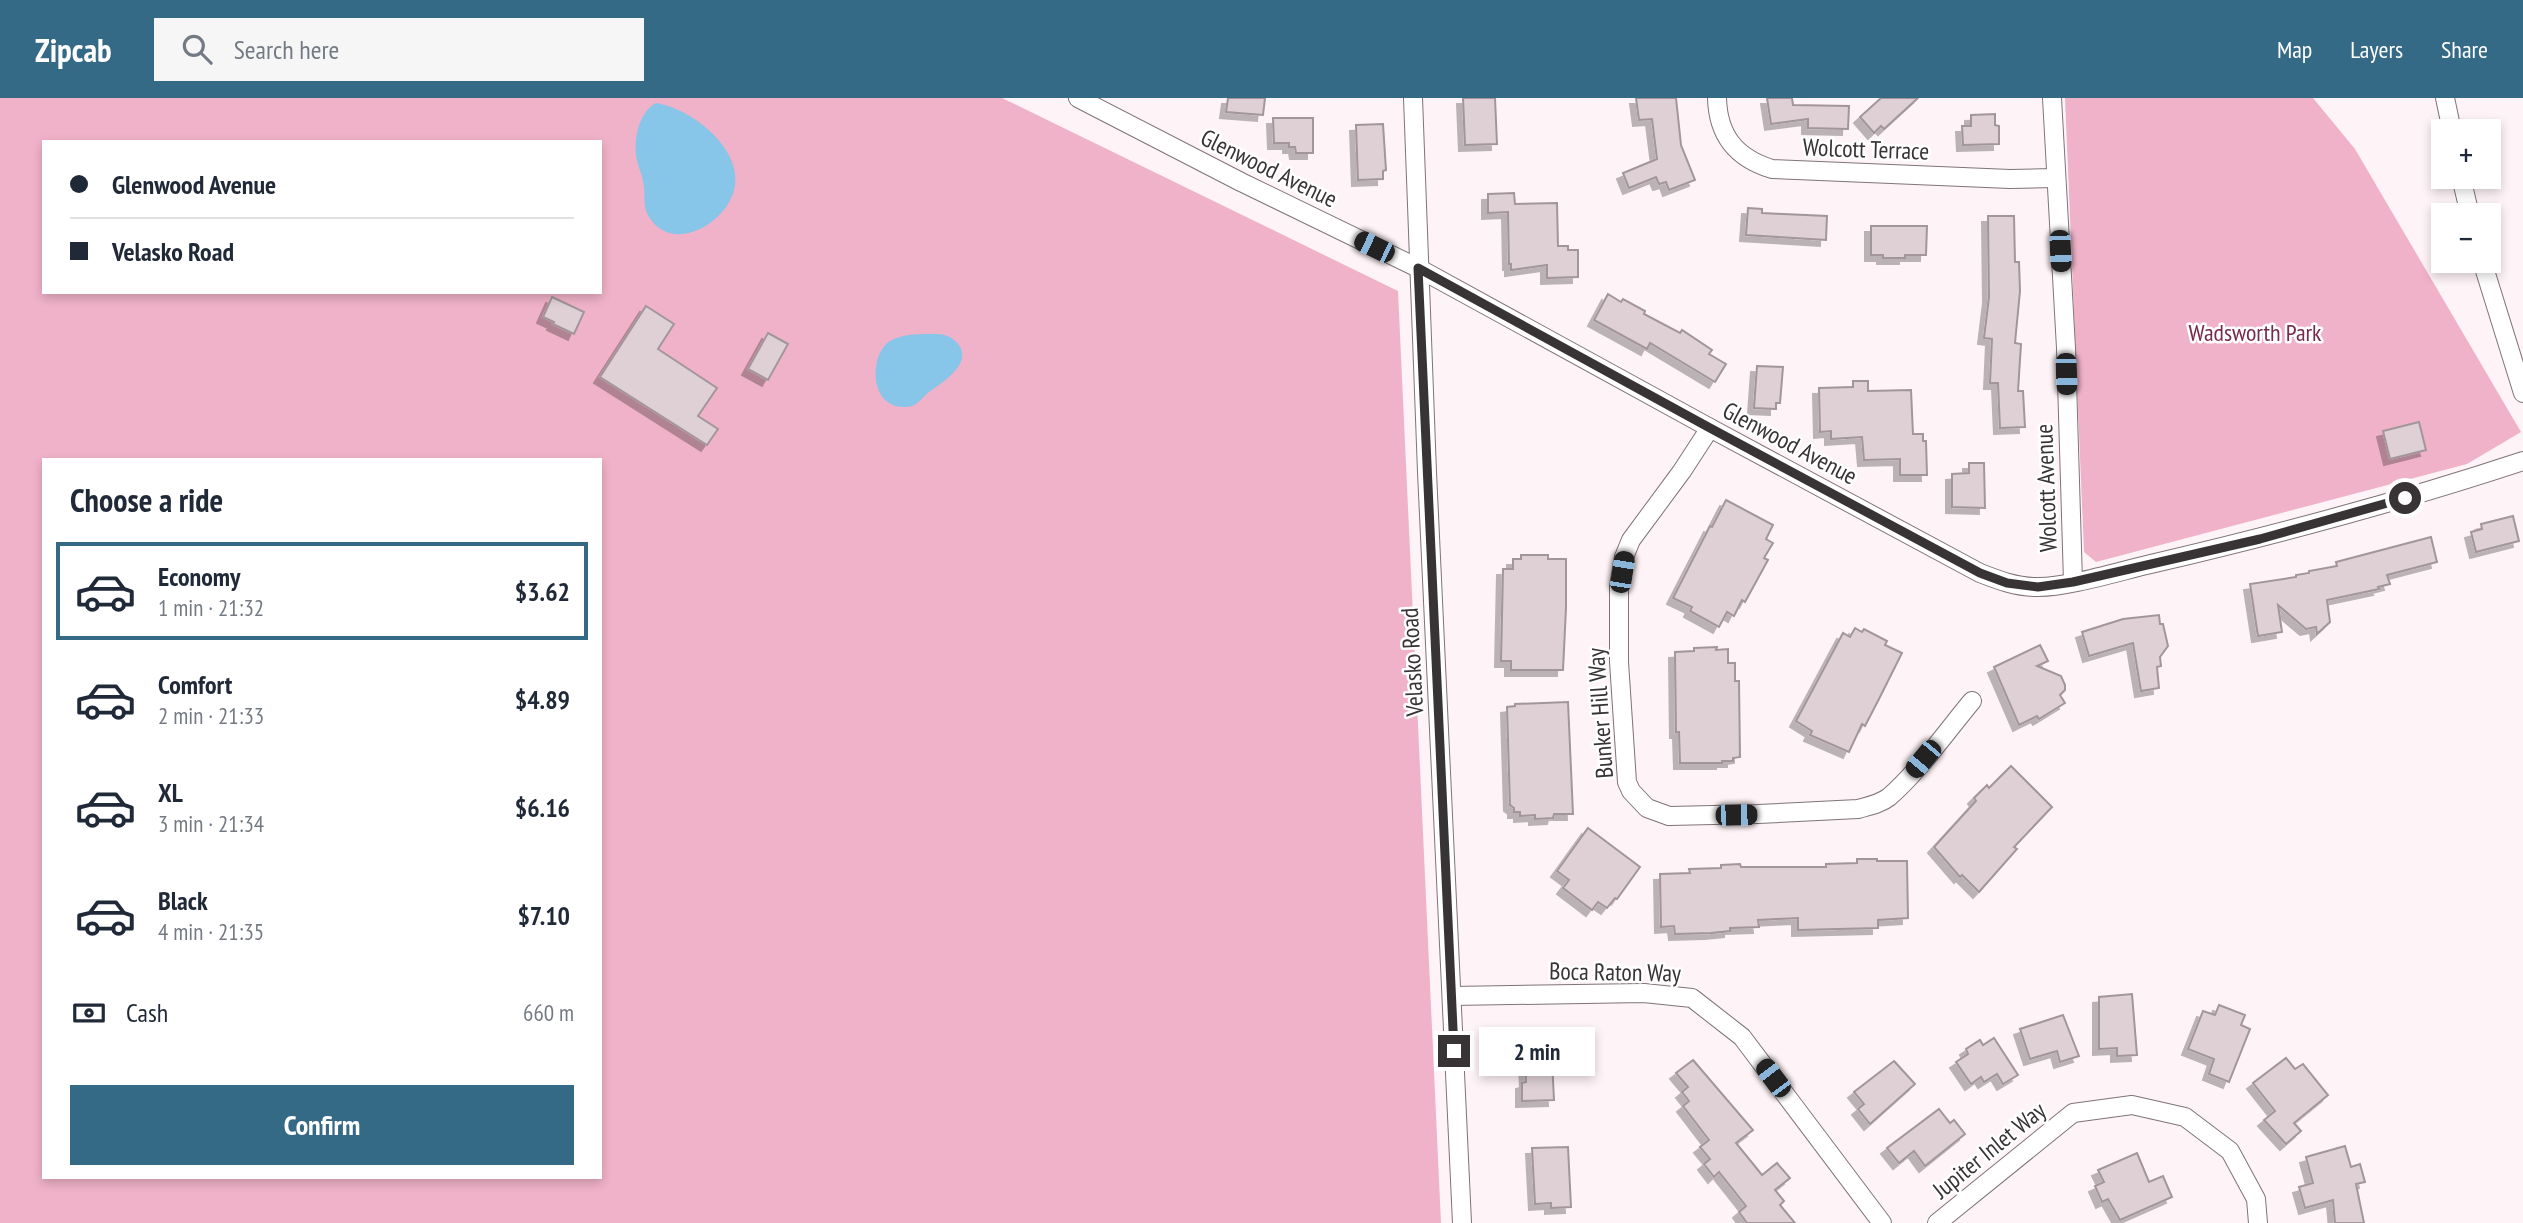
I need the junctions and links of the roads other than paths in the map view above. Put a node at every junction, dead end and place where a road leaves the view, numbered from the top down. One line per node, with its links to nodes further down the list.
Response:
1 (1078, 98): 8 (street, Glenwood Avenue)
2 (1413, 98): 8 (street, Velasko Road)
3 (1717, 98): 7 (street, Wolcott Terrace)
4 (2052, 98): 7 (street, Wolcott Avenue)
5 (2445, 98): 6 (street)
6 (2449, 119)
7 (2056, 178): 13 (street, Wolcott Avenue)
8 (1418, 268): 11 (street, Glenwood Avenue); 15 (street, Velasko Road)
9 (2486, 273): 10 (street)
10 (2523, 393)
11 (1710, 428): 13 (street, Glenwood Avenue); 14 (street, Bunker Hill Way)
12 (2523, 461): 13 (street, Glenwood Avenue)
13 (2073, 582)
14 (1972, 701)
15 (1452, 996): 16 (street, Velasko Road); 17 (street, Boca Raton Way)
16 (1462, 1223)
17 (1882, 1223)
18 (1937, 1223): 19 (street, Jupiter Inlet Way)
19 (2259, 1223)

